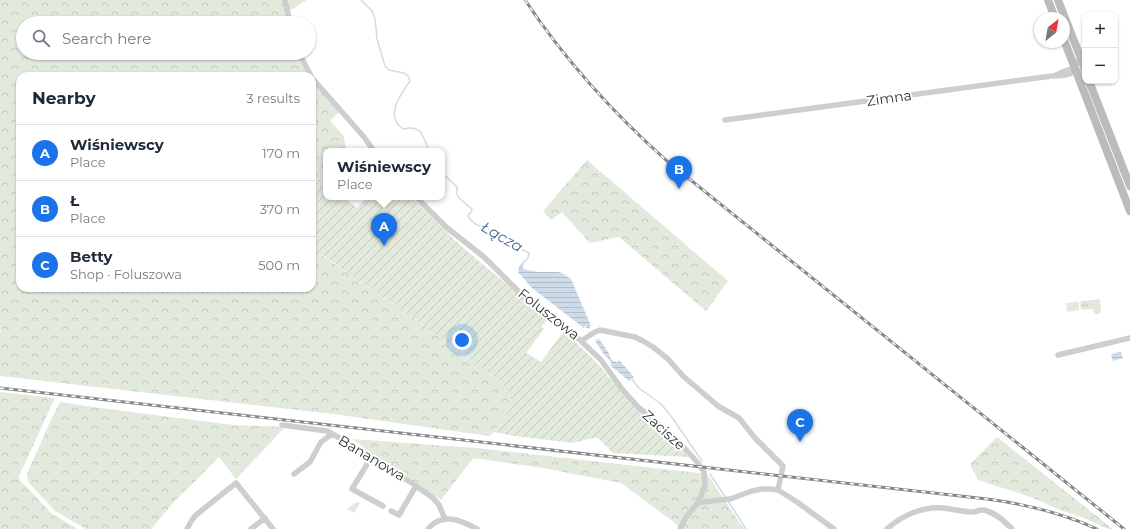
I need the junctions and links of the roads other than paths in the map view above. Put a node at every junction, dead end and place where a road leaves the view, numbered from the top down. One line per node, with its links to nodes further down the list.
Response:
1 (285, 0): 5 (street)
2 (1048, 0): 4 (main road)
3 (1058, 0): 7 (main road)
4 (1053, 12)
5 (288, 16)
6 (1067, 48): 10 (main road)
7 (1080, 55): 9 (main road); 10 (street)
8 (302, 60): 11 (street)
9 (1082, 61)
10 (1075, 69): 12 (street); 15 (street, Zimna); 19 (main road)
11 (308, 72)
12 (1082, 73)
13 (316, 83): 16 (street)
14 (1090, 84): 17 (main road)
15 (726, 120)
16 (372, 148)
17 (1130, 186)
18 (419, 200): 21 (street, Foluszowa)
19 (1130, 211)
20 (1130, 338): 22 (street)
21 (581, 341): 28 (street, Foluszowa); 29 (street, Zacisze)
22 (1058, 355)
23 (282, 425): 24 (street, Bananowa)
24 (332, 434): 25 (street, Bananowa); 26 (street)
25 (372, 456): 27 (street, Bananowa); 30 (street)
26 (294, 474)
27 (416, 486): 31 (street); 33 (street, Bananowa)
28 (778, 490): 29 (street); 40 (street)
29 (697, 504): 39 (street, Zacisze)
30 (383, 506)
31 (391, 511)
32 (264, 518): 34 (street); 35 (street); 36 (street)
33 (444, 519): 37 (street); 38 (street)
34 (187, 529)
35 (251, 529)
36 (273, 529)
37 (428, 529)
38 (477, 529)
39 (680, 529)
40 (834, 529)
41 (887, 529): 42 (street)
42 (1012, 529)

